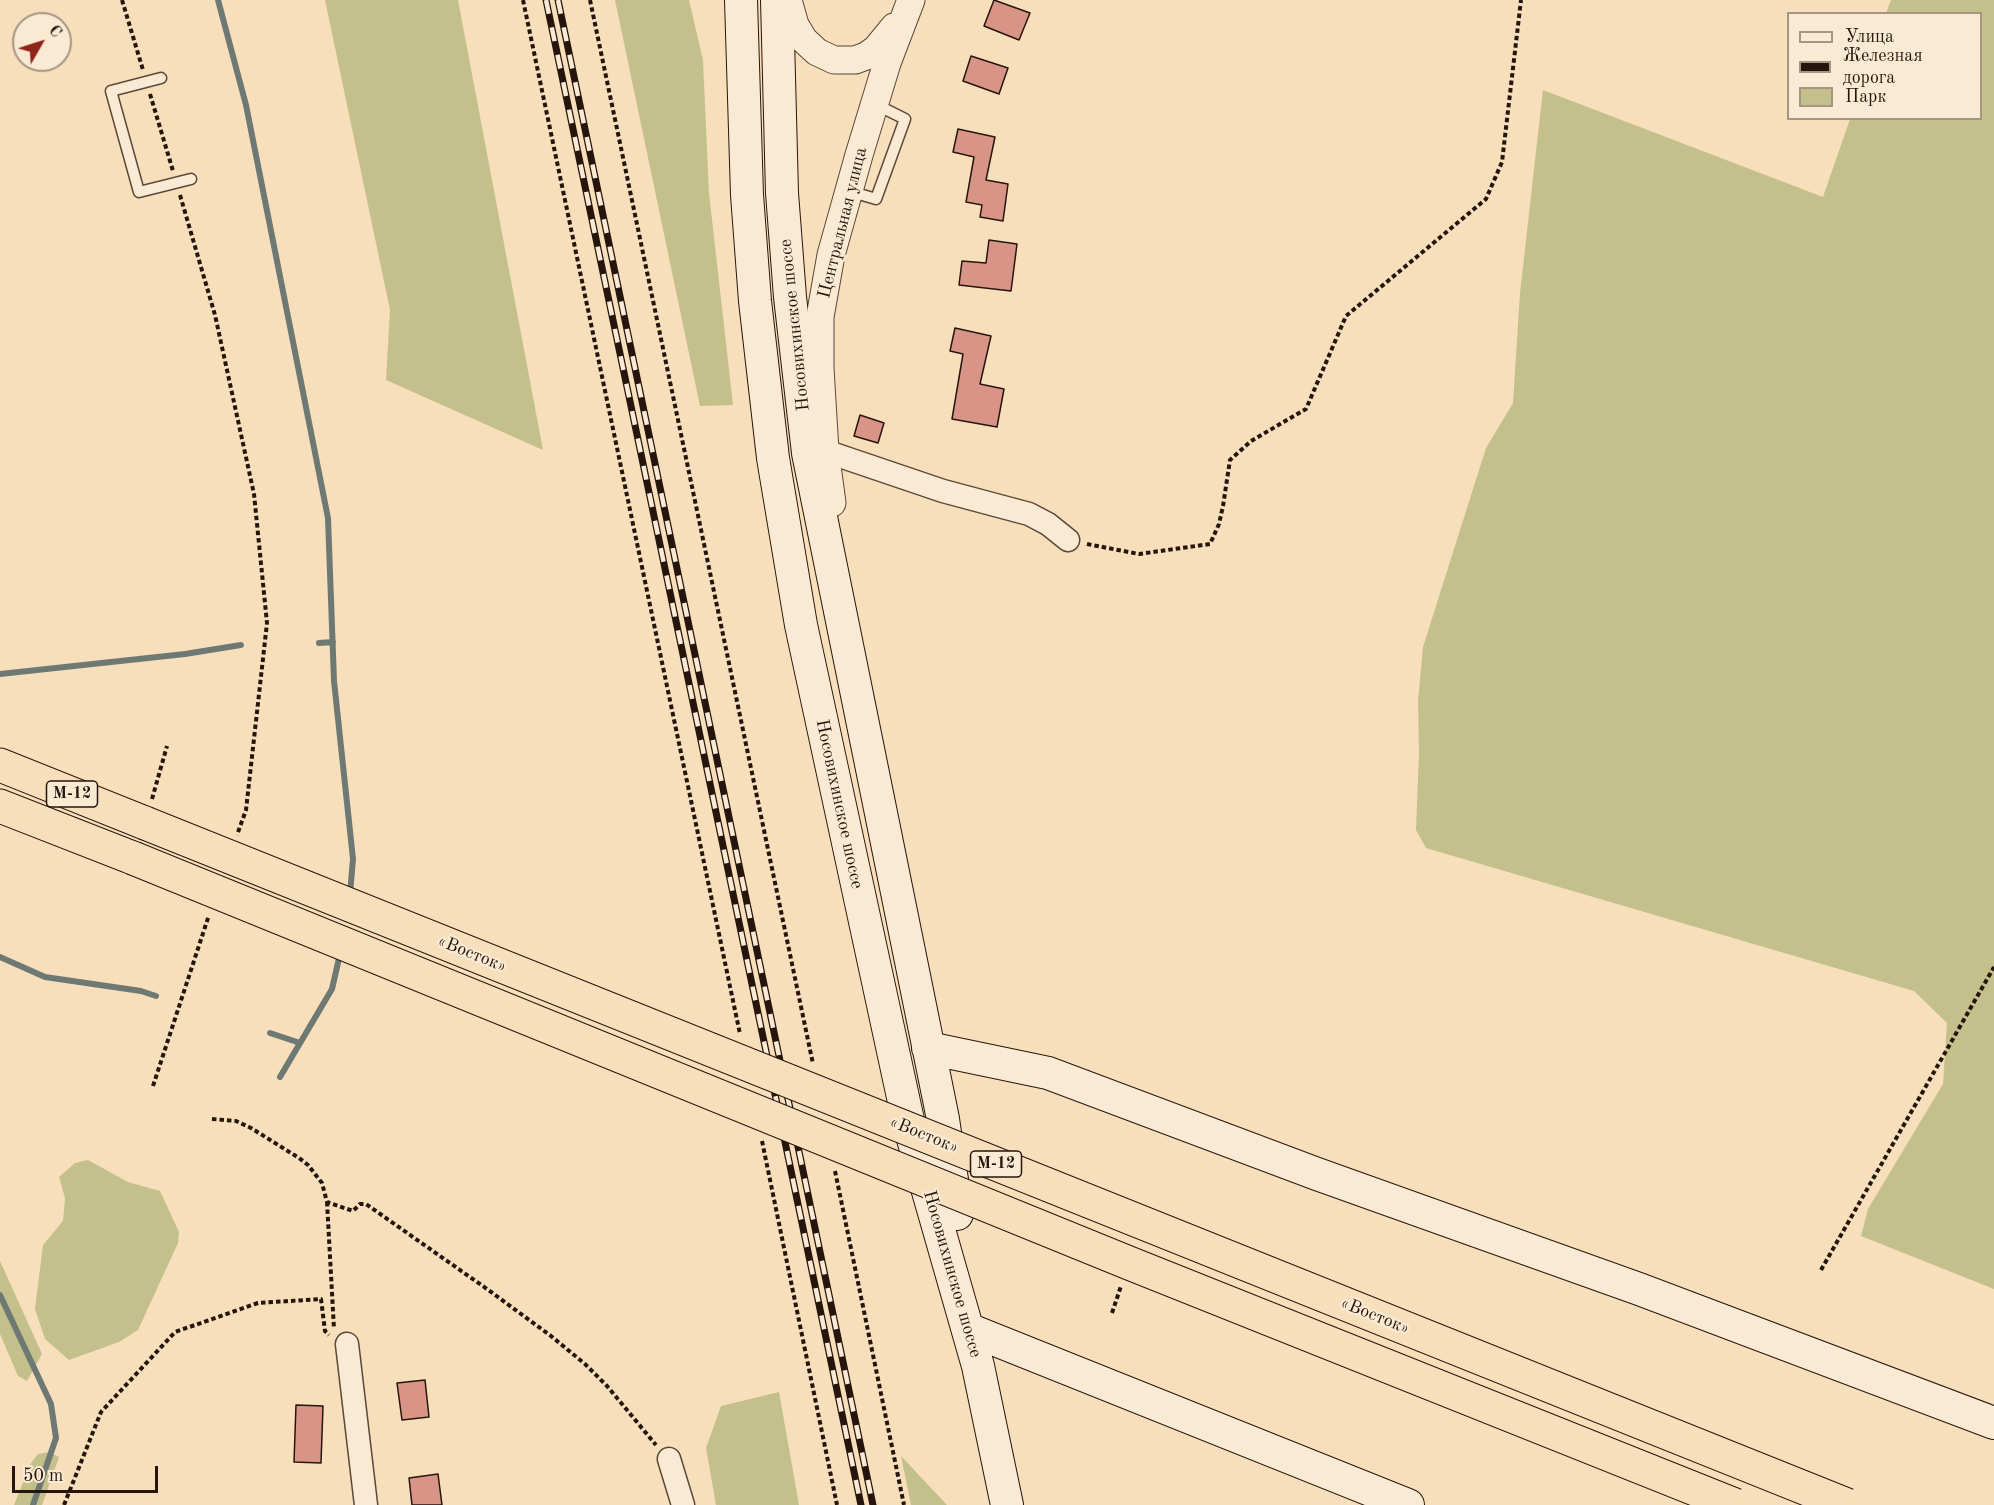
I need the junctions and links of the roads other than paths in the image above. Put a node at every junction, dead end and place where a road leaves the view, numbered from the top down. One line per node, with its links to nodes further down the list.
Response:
1 (732, 0): 6 (street)
2 (741, 0): 6 (main road, Носовихинское шоссе)
3 (777, 0): 11 (main road, Носовихинское шоссе)
4 (788, 0): 5 (street)
5 (908, 6): 9 (street, Центральная улица)
6 (742, 39): 15 (main road, Носовихинское шоссе)
7 (161, 78): 8 (lane)
8 (191, 179)
9 (825, 451): 10 (street); 11 (street, Центральная улица)
10 (1068, 540)
11 (859, 704): 14 (main road, Носовихинское шоссе)
12 (0, 765): 26 (highway, «Восток» / М-12, bridge)
13 (0, 806): 19 (highway, М-12, bridge)
14 (928, 1048): 15 (main road, Носовихинское шоссе); 17 (main road)
15 (970, 1330): 22 (main road, Носовихинское шоссе); 23 (main road)
16 (347, 1344): 20 (street)
17 (1994, 1423)
18 (669, 1459): 21 (street)
19 (1677, 1482): 24 (main road, bridge); 25 (highway, М-12, bridge)
20 (366, 1505)
21 (683, 1505)
22 (1007, 1505)
23 (1408, 1505)
24 (1723, 1505)
25 (1735, 1505)
26 (1847, 1505)

